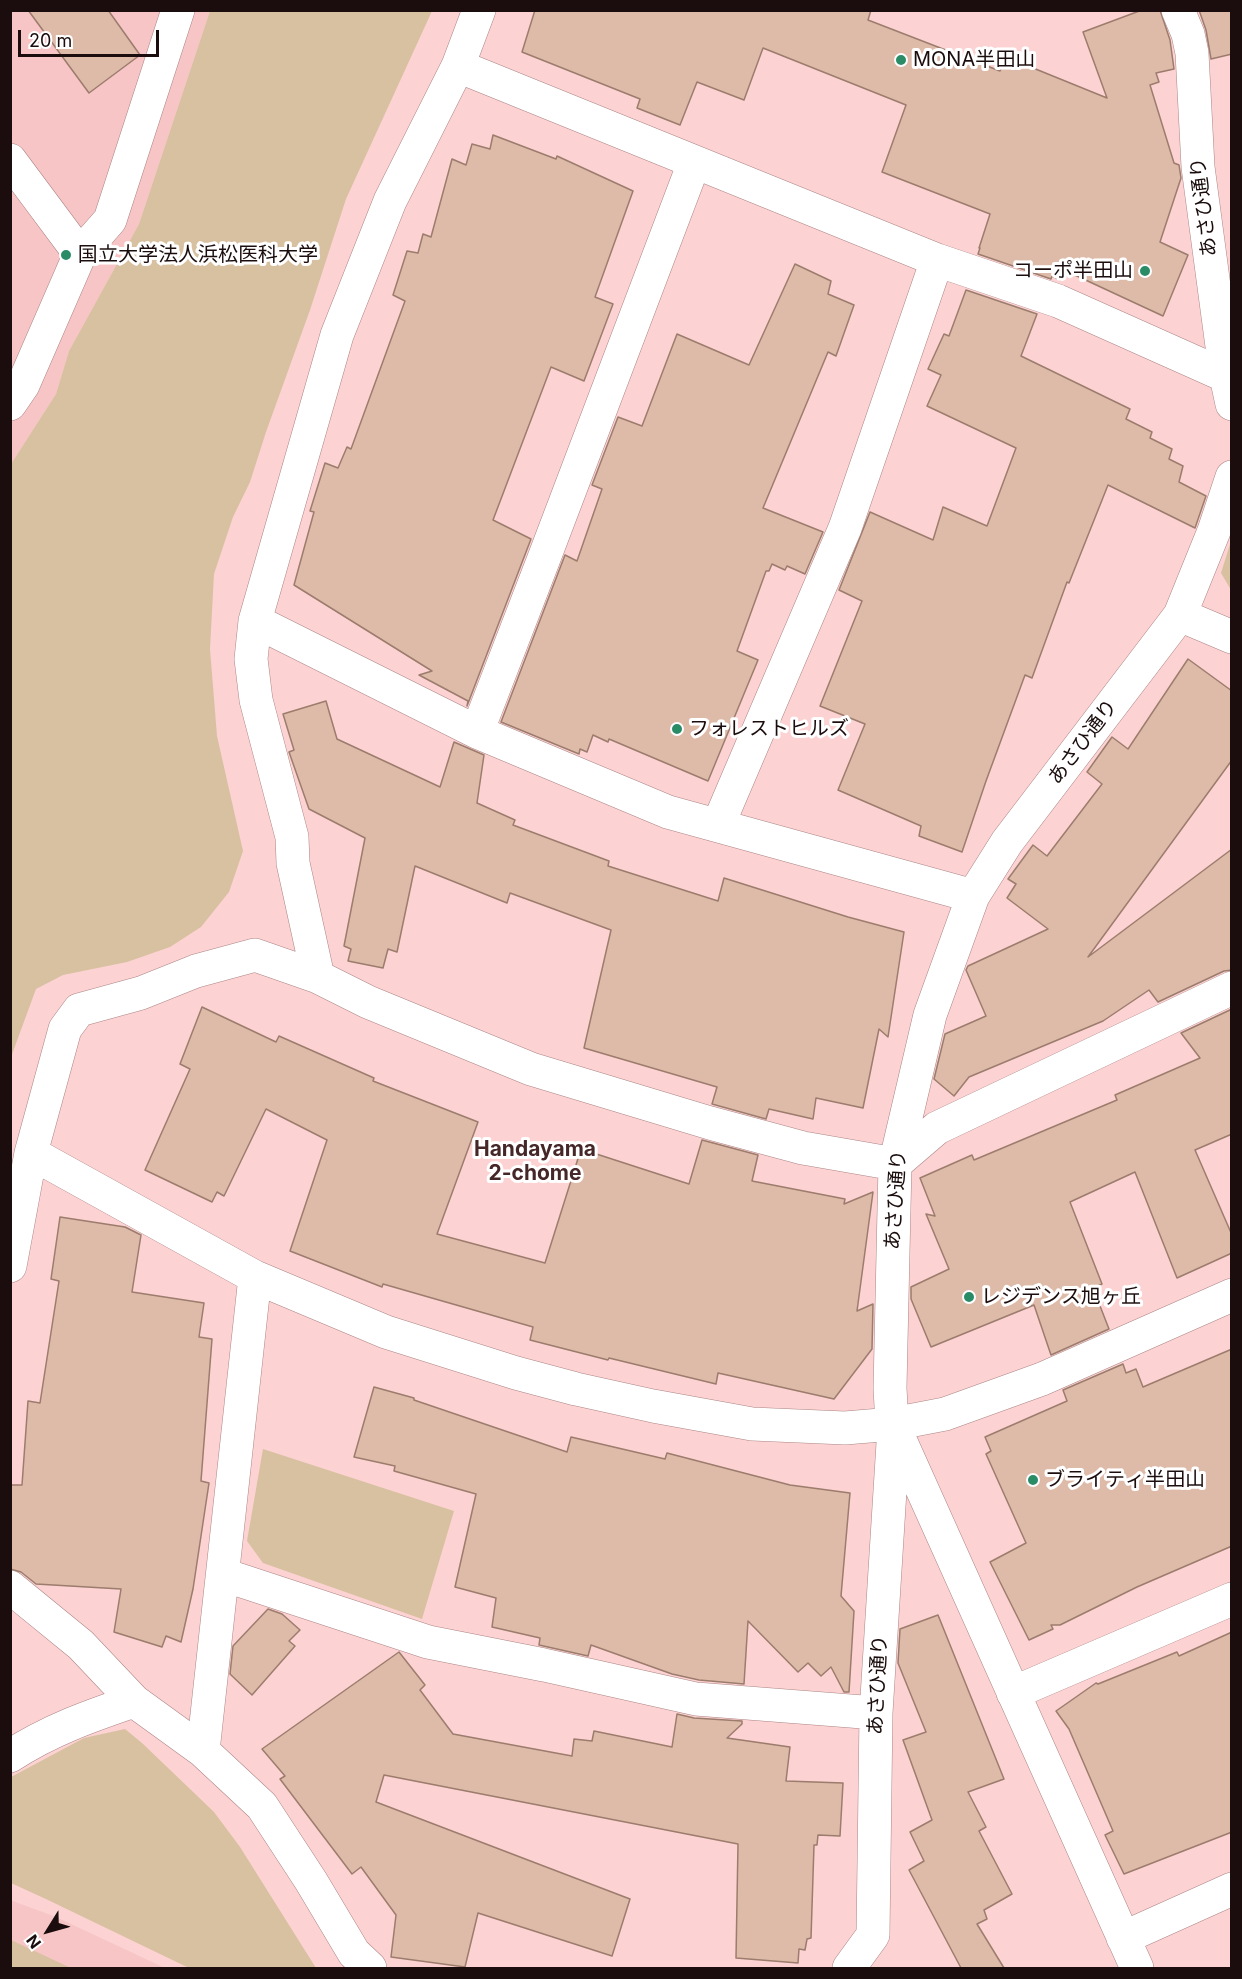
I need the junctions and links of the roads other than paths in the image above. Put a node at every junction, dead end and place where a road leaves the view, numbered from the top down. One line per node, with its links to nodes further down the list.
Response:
1 (178, 10): 7 (street)
2 (479, 10): 4 (street)
3 (1178, 10): 9 (street, あさひ通り)
4 (458, 66): 6 (street); 13 (street)
5 (10, 160): 7 (street)
6 (693, 163): 8 (street); 15 (street)
7 (80, 254): 10 (street)
8 (937, 260): 9 (street); 16 (street)
9 (1229, 390)
10 (10, 404)
11 (1232, 477): 12 (street, あさひ通り)
12 (1180, 615): 14 (street); 17 (street, あさひ通り)
13 (255, 621): 15 (street); 18 (street)
14 (1232, 637)
15 (477, 732): 16 (street)
16 (718, 825): 17 (street)
17 (973, 896): 21 (street, あさひ通り)
18 (318, 977): 20 (street); 21 (street)
19 (1232, 988): 21 (street)
20 (31, 1153): 22 (street); 23 (street)
21 (895, 1164): 25 (street, あさひ通り)
22 (10, 1266)
23 (255, 1277): 25 (street); 26 (street)
24 (1232, 1295): 25 (street)
25 (892, 1424): 29 (street); 31 (street, あさひ通り)
26 (224, 1575): 31 (street); 32 (street)
27 (10, 1587): 30 (street)
28 (1232, 1599): 29 (street)
29 (1013, 1693): 35 (street)
30 (134, 1701): 32 (street); 33 (street)
31 (876, 1713): 37 (street, あさひ通り)
32 (203, 1751): 36 (street)
33 (10, 1756)
34 (1232, 1889): 35 (street)
35 (1123, 1938): 38 (street)
36 (370, 1968)
37 (847, 1968)
38 (1137, 1968)

